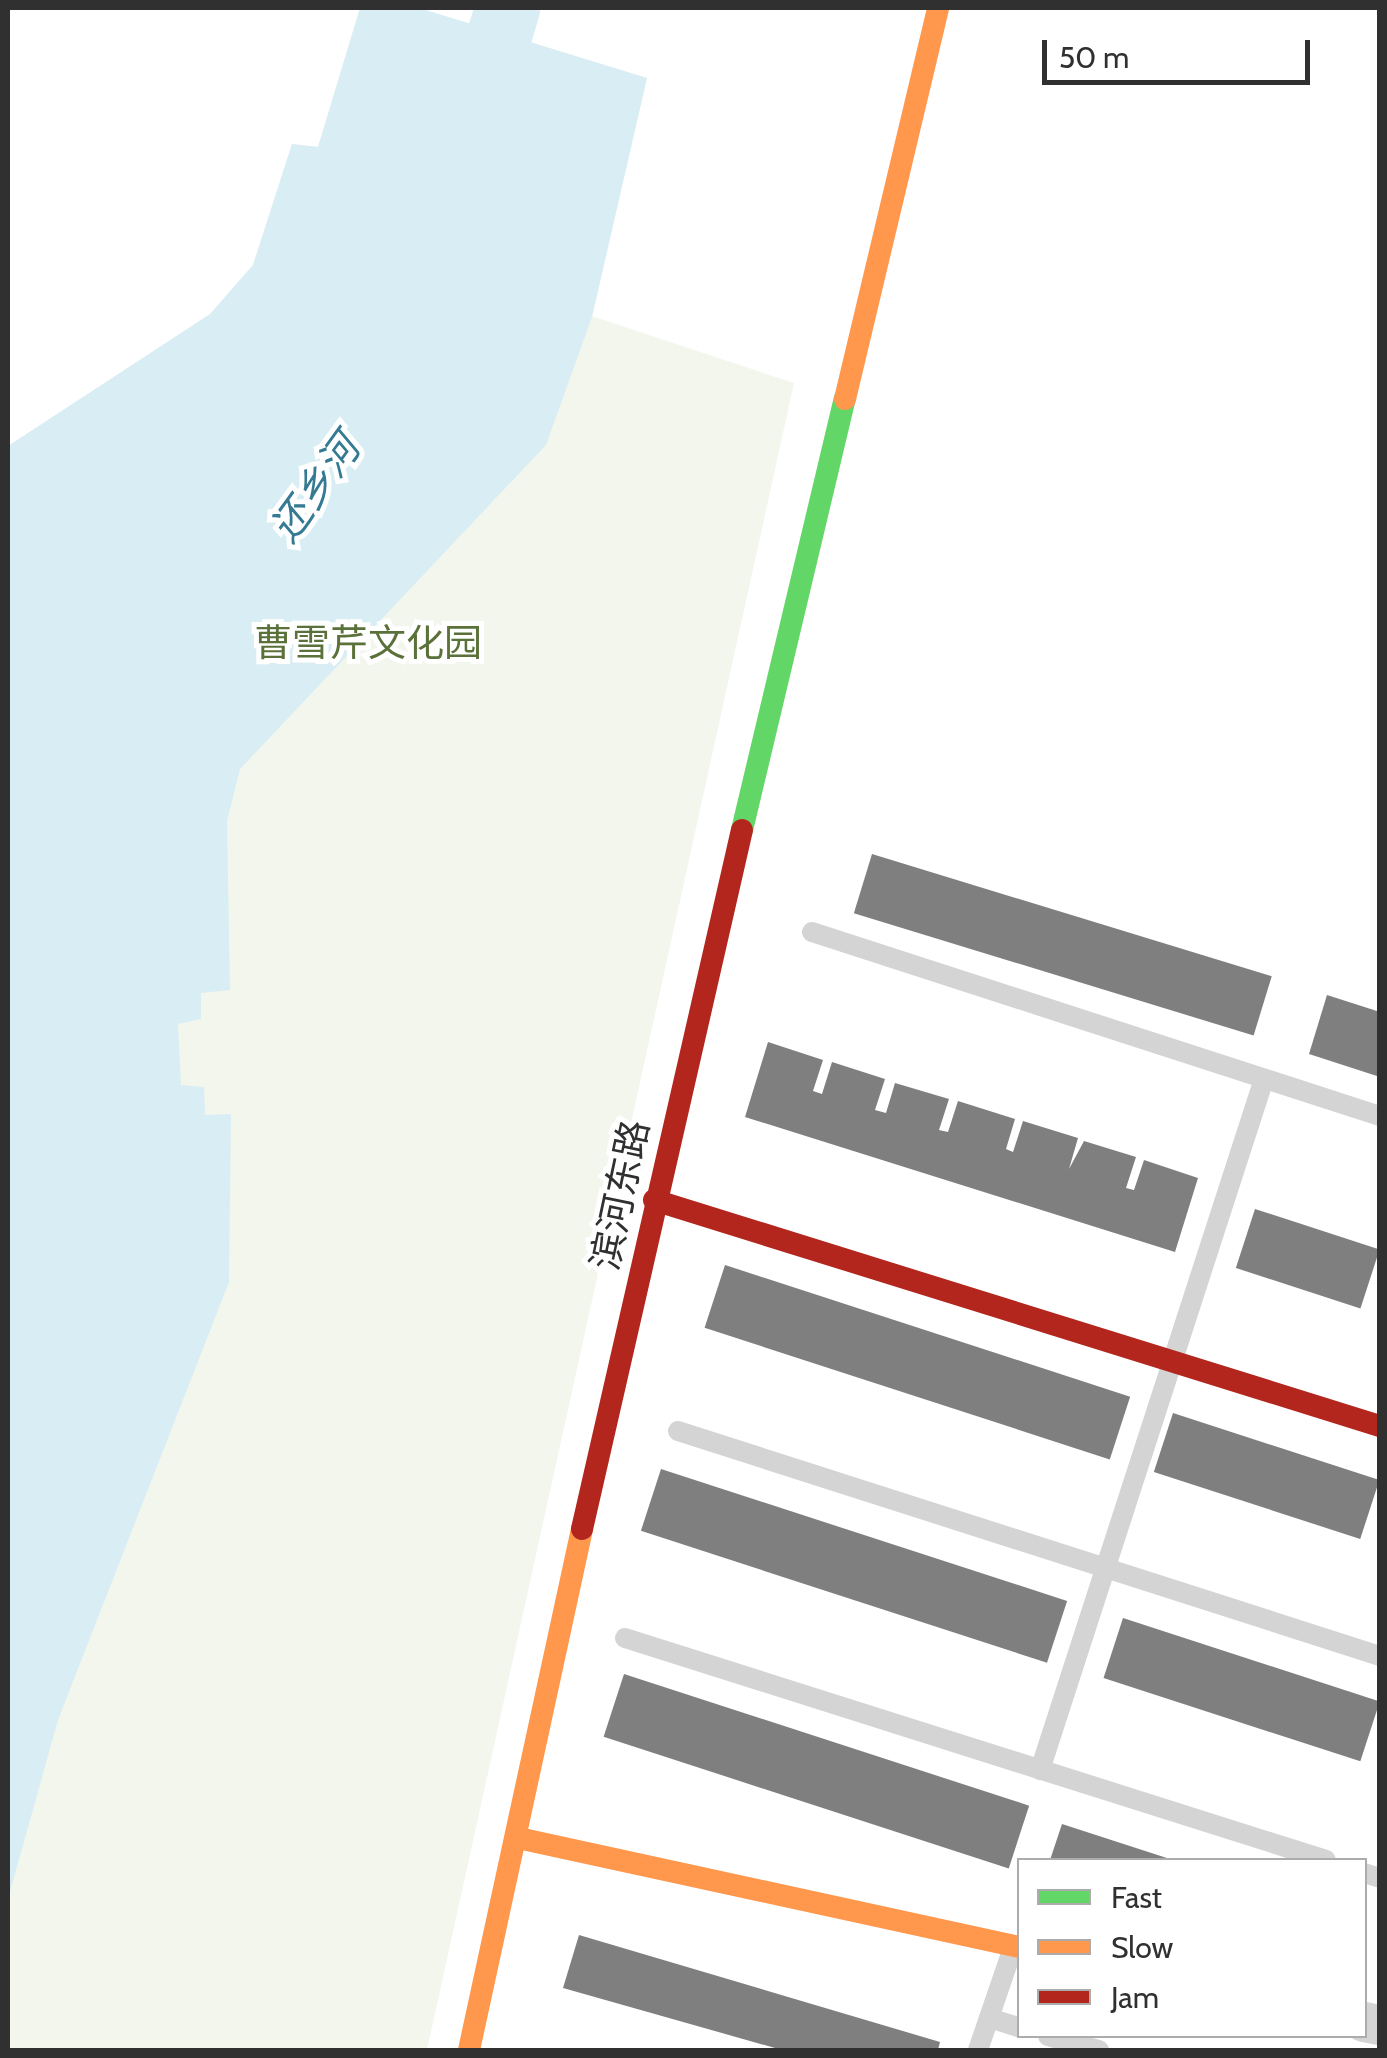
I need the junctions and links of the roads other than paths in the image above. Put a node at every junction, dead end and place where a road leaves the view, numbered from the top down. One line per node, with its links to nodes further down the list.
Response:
1 (938, 8): 5 (street, 滨河东路)
2 (812, 932): 3 (lane)
3 (1264, 1079): 4 (lane); 6 (lane)
4 (1380, 1116)
5 (654, 1200): 6 (street); 13 (street, 滨河东路)
6 (1166, 1360): 7 (street); 9 (lane)
7 (1380, 1426)
8 (678, 1431): 9 (lane)
9 (1103, 1568): 11 (lane); 12 (lane)
10 (625, 1638): 12 (lane)
11 (1380, 1656)
12 (1040, 1770): 14 (lane)
13 (518, 1838): 15 (street); 19 (street, 滨河东路)
14 (1320, 1858)
15 (1017, 1946): 16 (lane)
16 (989, 2018): 17 (lane); 20 (lane)
17 (1017, 2026)
18 (1055, 2038): 21 (lane)
19 (469, 2050)
20 (978, 2050)
21 (1099, 2050)

